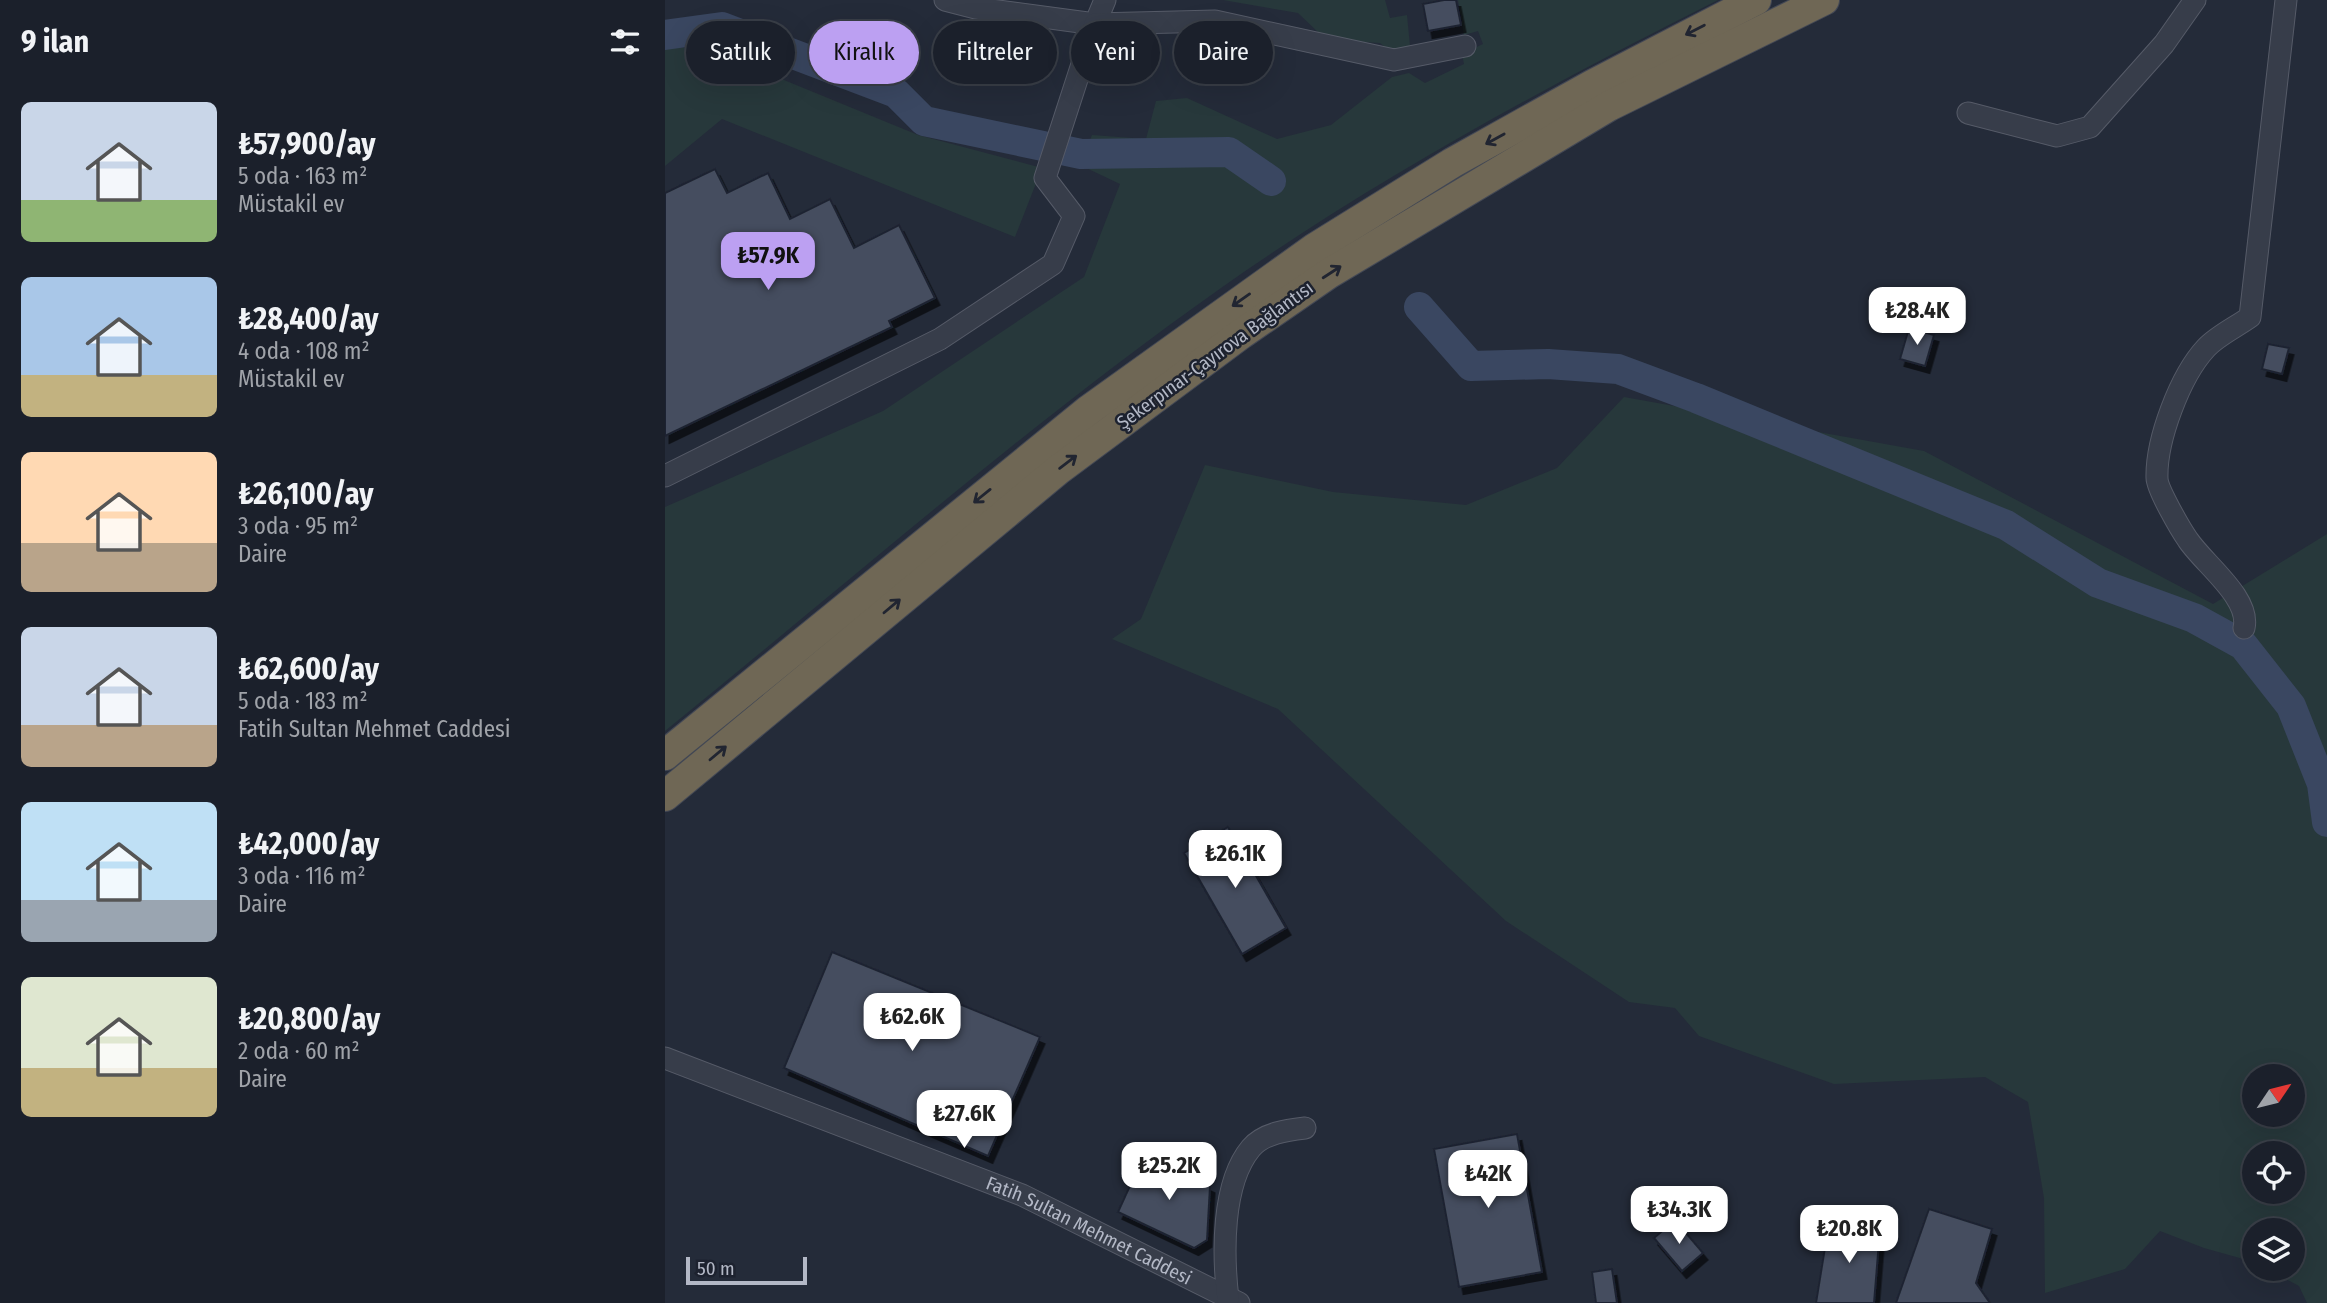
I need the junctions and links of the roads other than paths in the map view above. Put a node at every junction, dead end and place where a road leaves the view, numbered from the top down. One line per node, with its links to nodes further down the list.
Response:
1 (945, 0): 7 (street)
2 (1105, 0): 8 (street)
3 (1756, 0): 15 (highway, Şekerpınar-Çayırova Bağlantısı, one-way to 15)
4 (1824, 0): 16 (highway, Şekerpınar-Çayırova Bağlantısı, one-way to 4)
5 (2195, 0): 12 (street)
6 (2286, 0): 14 (street)
7 (1072, 21)
8 (1095, 21)
9 (1160, 22): 10 (street)
10 (1465, 46)
11 (1075, 84): 13 (street)
12 (1968, 113)
13 (665, 476)
14 (2244, 628)
15 (665, 755)
16 (665, 796)
17 (665, 1058): 19 (street, Fatih Sultan Mehmet Caddesi)
18 (1305, 1128): 19 (street)
19 (1233, 1301)

